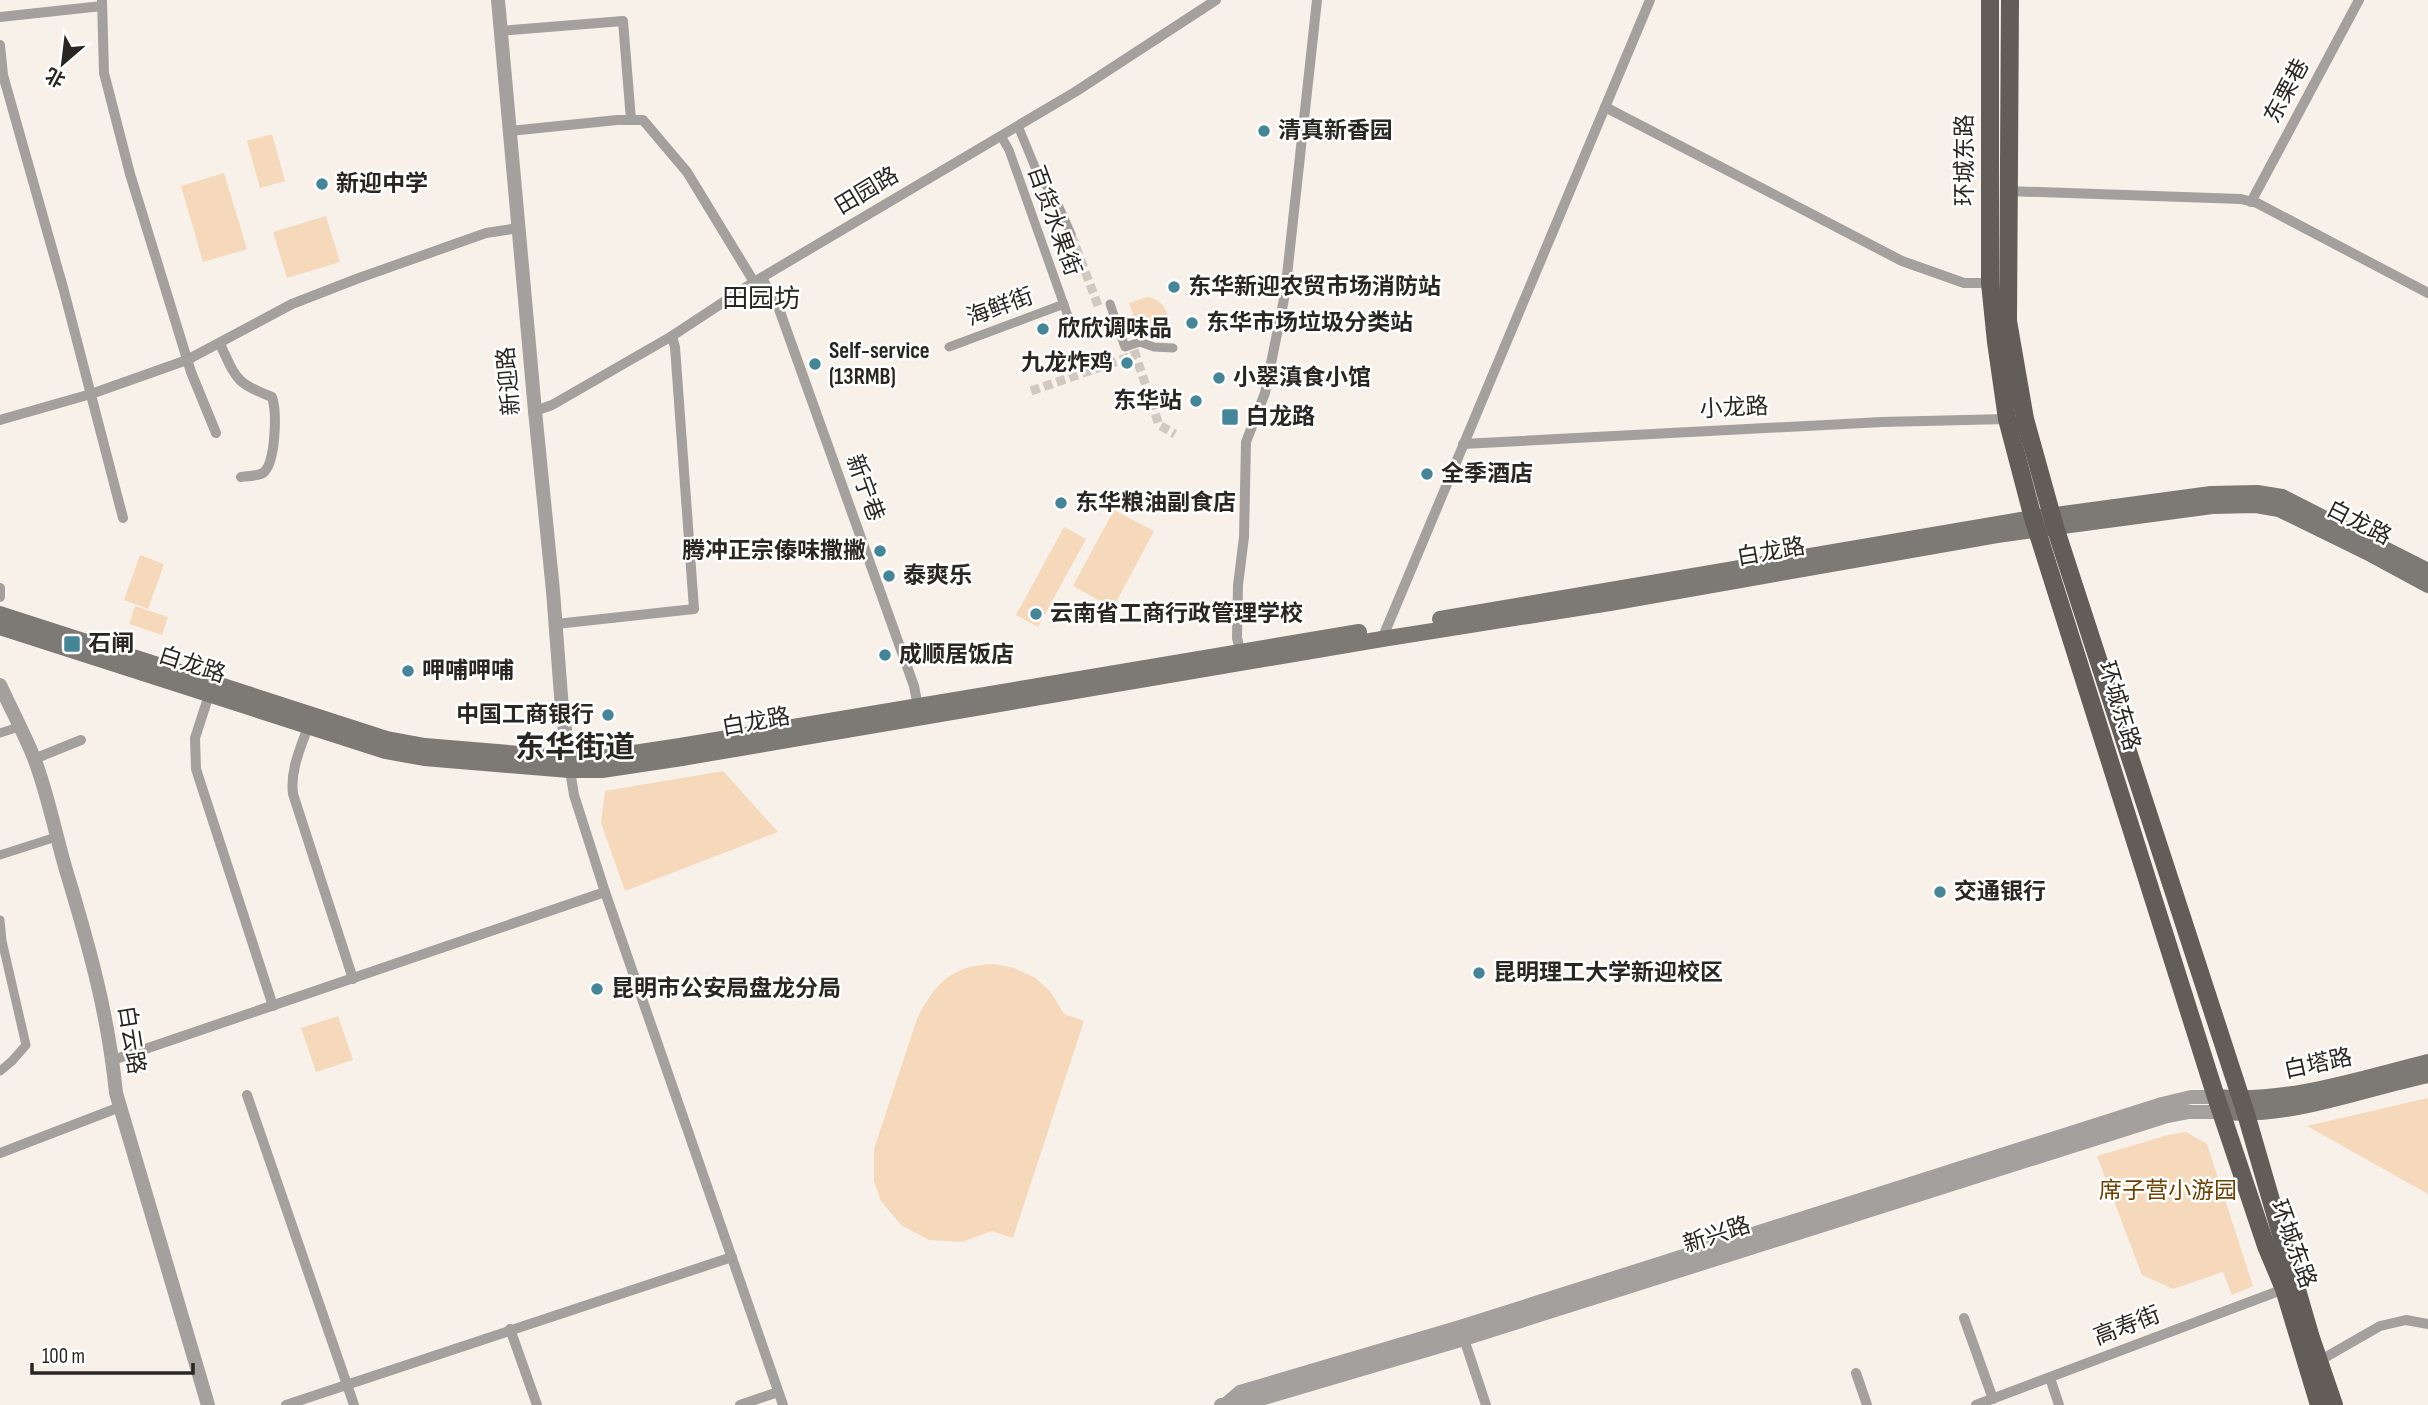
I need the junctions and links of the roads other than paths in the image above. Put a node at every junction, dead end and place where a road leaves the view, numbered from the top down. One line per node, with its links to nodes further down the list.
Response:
1 (498, 0): 10 (street, 新迎路)
2 (1216, 0): 14 (street, 田园路)
3 (1317, 0): 49 (street)
4 (1650, 0): 12 (street)
5 (1990, 0): 22 (main road, 环城东路)
6 (2010, 0): 17 (main road, 环城东路)
7 (2359, 0): 18 (street, 东栗巷)
8 (102, 3): 9 (street); 31 (street)
9 (0, 17)
10 (500, 31): 13 (street); 15 (street, 新迎路)
11 (0, 45): 32 (street)
12 (1605, 107): 22 (street); 37 (street)
13 (631, 120): 15 (street); 21 (street, 新宁巷)
14 (1018, 126): 16 (street, 田园路); 20 (street)
15 (510, 131): 19 (street, 新迎路)
16 (1001, 136): 21 (street, 田园路); 24 (street, 百货水果街)
17 (2007, 191): 18 (street); 40 (main road, 环城东路)
18 (2251, 202): 23 (street)
19 (519, 228): 28 (street); 33 (street, 新迎路)
20 (1071, 234)
21 (758, 280): 27 (street, 田园路); 52 (street, 新宁巷)
22 (1990, 283): 34 (main road, 环城东路)
23 (2428, 293)
24 (1063, 304): 26 (street, 百货水果街); 29 (street, 海鲜街)
25 (1110, 304): 30 (street)
26 (1069, 320)
27 (672, 336): 33 (street, 田园路); 46 (street)
28 (220, 344): 31 (street); 38 (street)
29 (949, 347)
30 (1173, 348)
31 (187, 360): 32 (street); 36 (street)
32 (91, 394): 35 (street); 39 (street)
33 (535, 411): 46 (street, 新迎路)
34 (2007, 418): 37 (street, 小龙路); 40 (main road, 环城东路)
35 (0, 420)
36 (216, 433)
37 (1462, 444): 48 (street)
38 (241, 477)
39 (123, 517)
40 (2044, 522): 41 (main road, 白龙路); 42 (main road, 白龙路); 48 (main road, 白龙路); 70 (main road, 环城东路); 72 (main road, 环城东路)
41 (2428, 571)
42 (2428, 585)
43 (0, 588): 44 (street)
44 (0, 597)
45 (0, 614): 58 (main road, 白龙路)
46 (556, 624): 58 (street, 新迎路)
47 (0, 627): 51 (main road, 白龙路)
48 (1385, 633): 49 (main road, 白龙路); 52 (main road, 白龙路)
49 (1240, 650): 52 (main road, 白龙路)
50 (0, 685): 53 (street, 白云路)
51 (209, 695): 54 (main road, 白龙路); 64 (street)
52 (919, 711): 58 (main road, 白龙路)
53 (19, 727): 55 (street); 57 (street, 白云路)
54 (307, 727): 58 (main road, 白龙路); 63 (street)
55 (0, 733)
56 (81, 740): 57 (street)
57 (34, 759): 59 (street, 白云路)
58 (569, 764): 61 (street)
59 (56, 837): 60 (street); 65 (street, 白云路)
60 (0, 855)
61 (605, 892): 63 (street); 74 (street)
62 (0, 920): 67 (street)
63 (353, 979): 64 (street)
64 (273, 1006): 65 (street)
65 (113, 1060): 71 (street, 白云路)
66 (2428, 1062): 72 (main road, 白塔路)
67 (0, 1071)
68 (2428, 1074): 72 (main road, 白塔路)
69 (247, 1096): 83 (street)
70 (2219, 1105): 72 (main road, 白塔路); 75 (main road, 环城东路); 79 (street, 新兴路)
71 (120, 1107): 73 (street); 88 (street, 白云路)
72 (2243, 1107): 80 (main road, 环城东路)
73 (0, 1153)
74 (732, 1257): 78 (street); 84 (street)
75 (2284, 1289): 82 (street, 高寿街); 97 (main road, 环城东路)
76 (1964, 1318): 86 (street)
77 (2428, 1324): 80 (street)
78 (510, 1329): 83 (street); 91 (street)
79 (1462, 1333): 85 (street, 新兴路); 87 (street, 新兴路); 94 (street)
80 (2319, 1361): 98 (main road, 环城东路)
81 (1856, 1373): 95 (street)
82 (2050, 1378): 86 (street, 高寿街); 96 (street)
83 (348, 1386): 89 (street); 90 (street)
84 (778, 1392): 92 (street); 93 (street)
85 (1271, 1401): 87 (street, 新兴路)
86 (1985, 1402)
87 (1224, 1404)
88 (208, 1405)
89 (286, 1405)
90 (354, 1405)
91 (537, 1405)
92 (740, 1405)
93 (783, 1405)
94 (1486, 1405)
95 (1867, 1405)
96 (2059, 1405)
97 (2319, 1405)
98 (2334, 1405)

